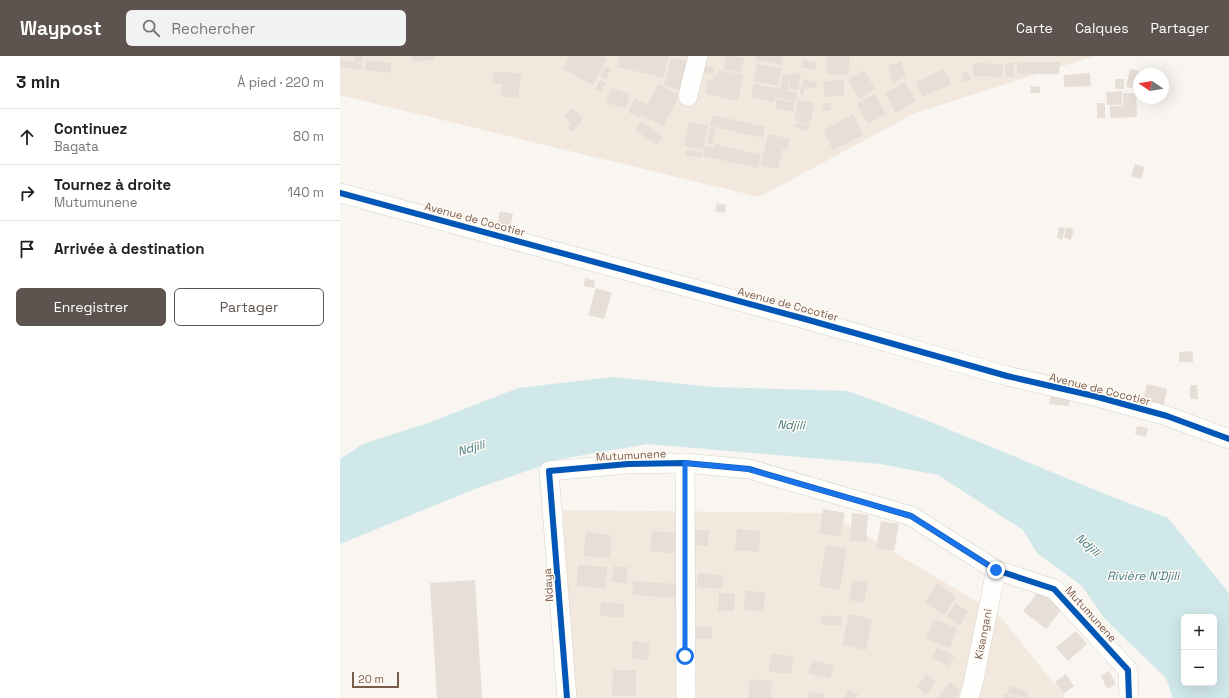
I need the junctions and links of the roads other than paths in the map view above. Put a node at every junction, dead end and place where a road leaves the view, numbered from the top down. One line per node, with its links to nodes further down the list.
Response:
1 (698, 56): 2 (street)
2 (688, 96)
3 (340, 193): 4 (street, Avenue de Cocotier)
4 (1229, 439)
5 (685, 463): 6 (street, Mutumunene); 7 (street, Mutumunene); 9 (street)
6 (549, 471): 8 (street, Ndaya)
7 (996, 570): 10 (street, Kisangani); 11 (street, Mutumunene)
8 (566, 698)
9 (686, 698)
10 (969, 698)
11 (1129, 698)

